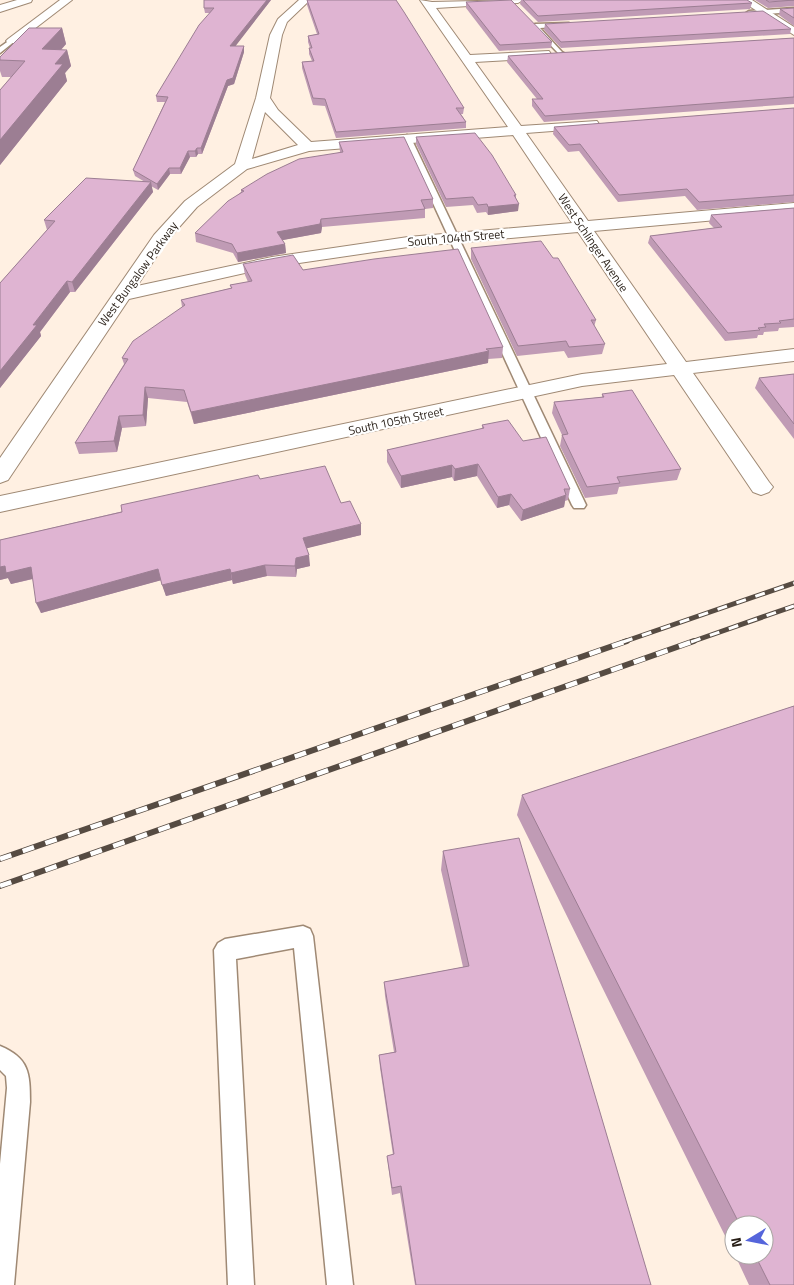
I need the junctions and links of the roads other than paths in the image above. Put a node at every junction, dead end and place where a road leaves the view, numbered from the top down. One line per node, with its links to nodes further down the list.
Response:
1 (26, 0): 7 (main road)
2 (67, 0): 15 (main road)
3 (305, 0): 19 (main road)
4 (746, 0): 9 (main road)
5 (515, 2): 6 (main road)
6 (427, 3): 18 (main road, West Schlinger Avenue)
7 (0, 9)
8 (794, 10): 9 (lane)
9 (763, 12): 10 (lane); 14 (main road)
10 (744, 13)
11 (529, 19): 13 (lane)
12 (574, 23): 13 (lane)
13 (535, 26): 17 (lane)
14 (794, 32)
15 (12, 41): 16 (lane)
16 (0, 51)
17 (565, 53): 18 (main road)
18 (466, 59): 21 (main road, West Schlinger Avenue)
19 (262, 98): 23 (main road); 24 (main road)
20 (606, 123): 21 (main road)
21 (517, 130): 22 (main road); 26 (main road, West Schlinger Avenue)
22 (407, 138): 23 (main road); 27 (lane)
23 (308, 147): 24 (main road)
24 (242, 166): 28 (main road, West Bungalow Parkway)
25 (794, 208): 26 (main road, South 104th Street)
26 (582, 226): 27 (main road, South 104th Street); 30 (main road, West Schlinger Avenue)
27 (454, 238): 28 (main road, South 104th Street); 31 (lane)
28 (121, 295): 32 (main road, West Bungalow Parkway)
29 (794, 355): 30 (main road, South 105th Street)
30 (678, 368): 31 (main road, South 105th Street); 33 (main road, West Schlinger Avenue)
31 (526, 392): 34 (main road, South 105th Street); 35 (lane)
32 (0, 475)
33 (761, 486)
34 (0, 504)
35 (579, 505)
36 (0, 1058): 37 (lane)
37 (1, 1285)
38 (241, 1285): 39 (lane)
39 (340, 1285)

